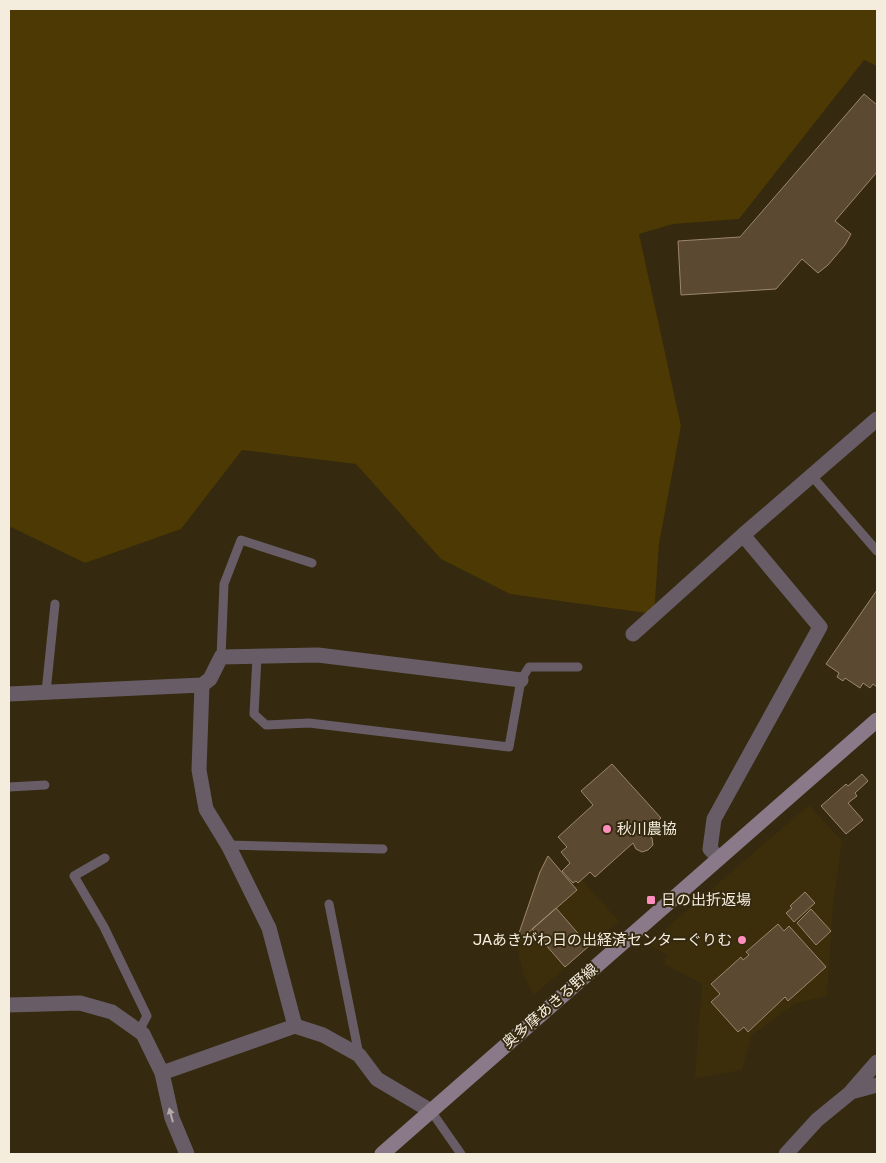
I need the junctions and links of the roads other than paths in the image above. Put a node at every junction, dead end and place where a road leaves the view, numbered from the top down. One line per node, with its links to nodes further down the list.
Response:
1 (877, 419): 2 (street)
2 (811, 474): 3 (street); 4 (lane)
3 (743, 535): 7 (street); 21 (street)
4 (877, 551)
5 (312, 563): 8 (lane)
6 (55, 604): 13 (lane)
7 (633, 634)
8 (221, 657): 9 (street); 12 (street)
9 (257, 657): 11 (street); 11 (lane)
10 (578, 667): 11 (lane)
11 (521, 680)
12 (202, 685): 13 (street); 18 (street)
13 (46, 692): 14 (street)
14 (9, 694)
15 (877, 720): 21 (main road, 奥多摩あきる野線)
16 (45, 785): 17 (lane)
17 (9, 787)
18 (228, 845): 19 (lane); 24 (street)
19 (383, 848)
20 (105, 858): 25 (lane)
21 (719, 858): 31 (main road, 奥多摩あきる野線)
22 (329, 904): 26 (lane)
23 (9, 1005): 25 (street)
24 (295, 1026): 26 (street); 28 (street)
25 (139, 1031): 28 (street)
26 (359, 1055): 31 (street)
27 (877, 1062): 30 (street)
28 (162, 1073): 32 (street, one-way to 28)
29 (877, 1085): 30 (street)
30 (850, 1093): 35 (street)
31 (430, 1111): 33 (main road, 奥多摩あきる野線); 34 (lane)
32 (187, 1154)
33 (382, 1154)
34 (461, 1154)
35 (786, 1154)

